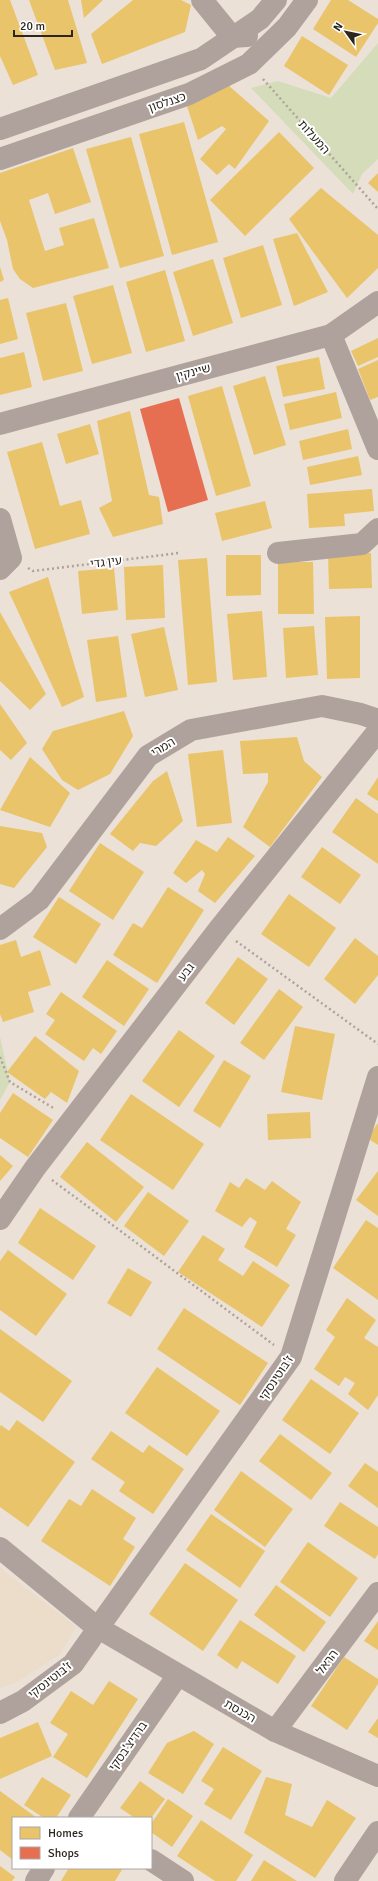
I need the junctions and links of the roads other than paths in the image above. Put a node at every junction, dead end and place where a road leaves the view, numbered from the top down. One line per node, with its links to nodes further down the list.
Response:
1 (202, 0): 5 (street)
2 (276, 0): 5 (street)
3 (307, 0): 4 (street, כצנלסון)
4 (287, 27): 5 (street); 7 (street, כצנלסון)
5 (232, 38): 6 (street)
6 (0, 129)
7 (0, 159)
8 (378, 302): 9 (street, שיינקין)
9 (331, 335): 10 (street, שיינקין); 11 (street)
10 (0, 424)
11 (378, 449)
12 (0, 519): 15 (street)
13 (378, 529): 14 (street)
14 (278, 553)
15 (0, 569)
16 (378, 720): 18 (street, המרי)
17 (378, 731): 20 (street, גבע)
18 (0, 929)
19 (378, 1077): 23 (street, ז'בוטינסקי)
20 (0, 1219)
21 (0, 1548): 23 (street, הכנסת)
22 (378, 1593): 26 (street, הראל)
23 (98, 1627): 24 (street, הכנסת); 25 (street, ז'בוטינסקי)
24 (178, 1675): 26 (street, הכנסת); 28 (street, ברדיצ'בסקי)
25 (0, 1713)
26 (275, 1731): 27 (street, הכנסת)
27 (378, 1776)
28 (83, 1816)
29 (378, 1832): 34 (street)
30 (152, 1861): 33 (street)
31 (43, 1869): 32 (street)
32 (36, 1881)
33 (183, 1881)
34 (345, 1881)

